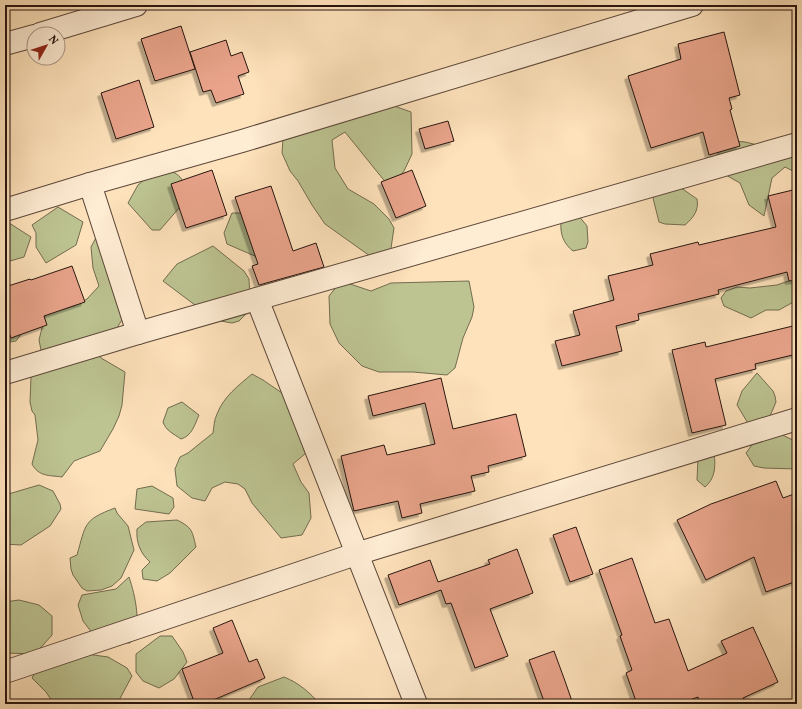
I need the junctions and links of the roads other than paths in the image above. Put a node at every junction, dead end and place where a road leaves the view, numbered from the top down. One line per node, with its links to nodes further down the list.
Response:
1 (136, 5): 3 (street)
2 (692, 5): 7 (street)
3 (66, 26)
4 (26, 38): 5 (street)
5 (5, 44)
6 (797, 144): 9 (street)
7 (90, 184): 8 (street); 10 (street)
8 (5, 210)
9 (257, 299): 10 (street); 13 (street)
10 (138, 333): 11 (street)
11 (5, 373)
12 (797, 419): 13 (street)
13 (356, 554): 14 (street); 15 (street)
14 (5, 672)
15 (416, 704)

